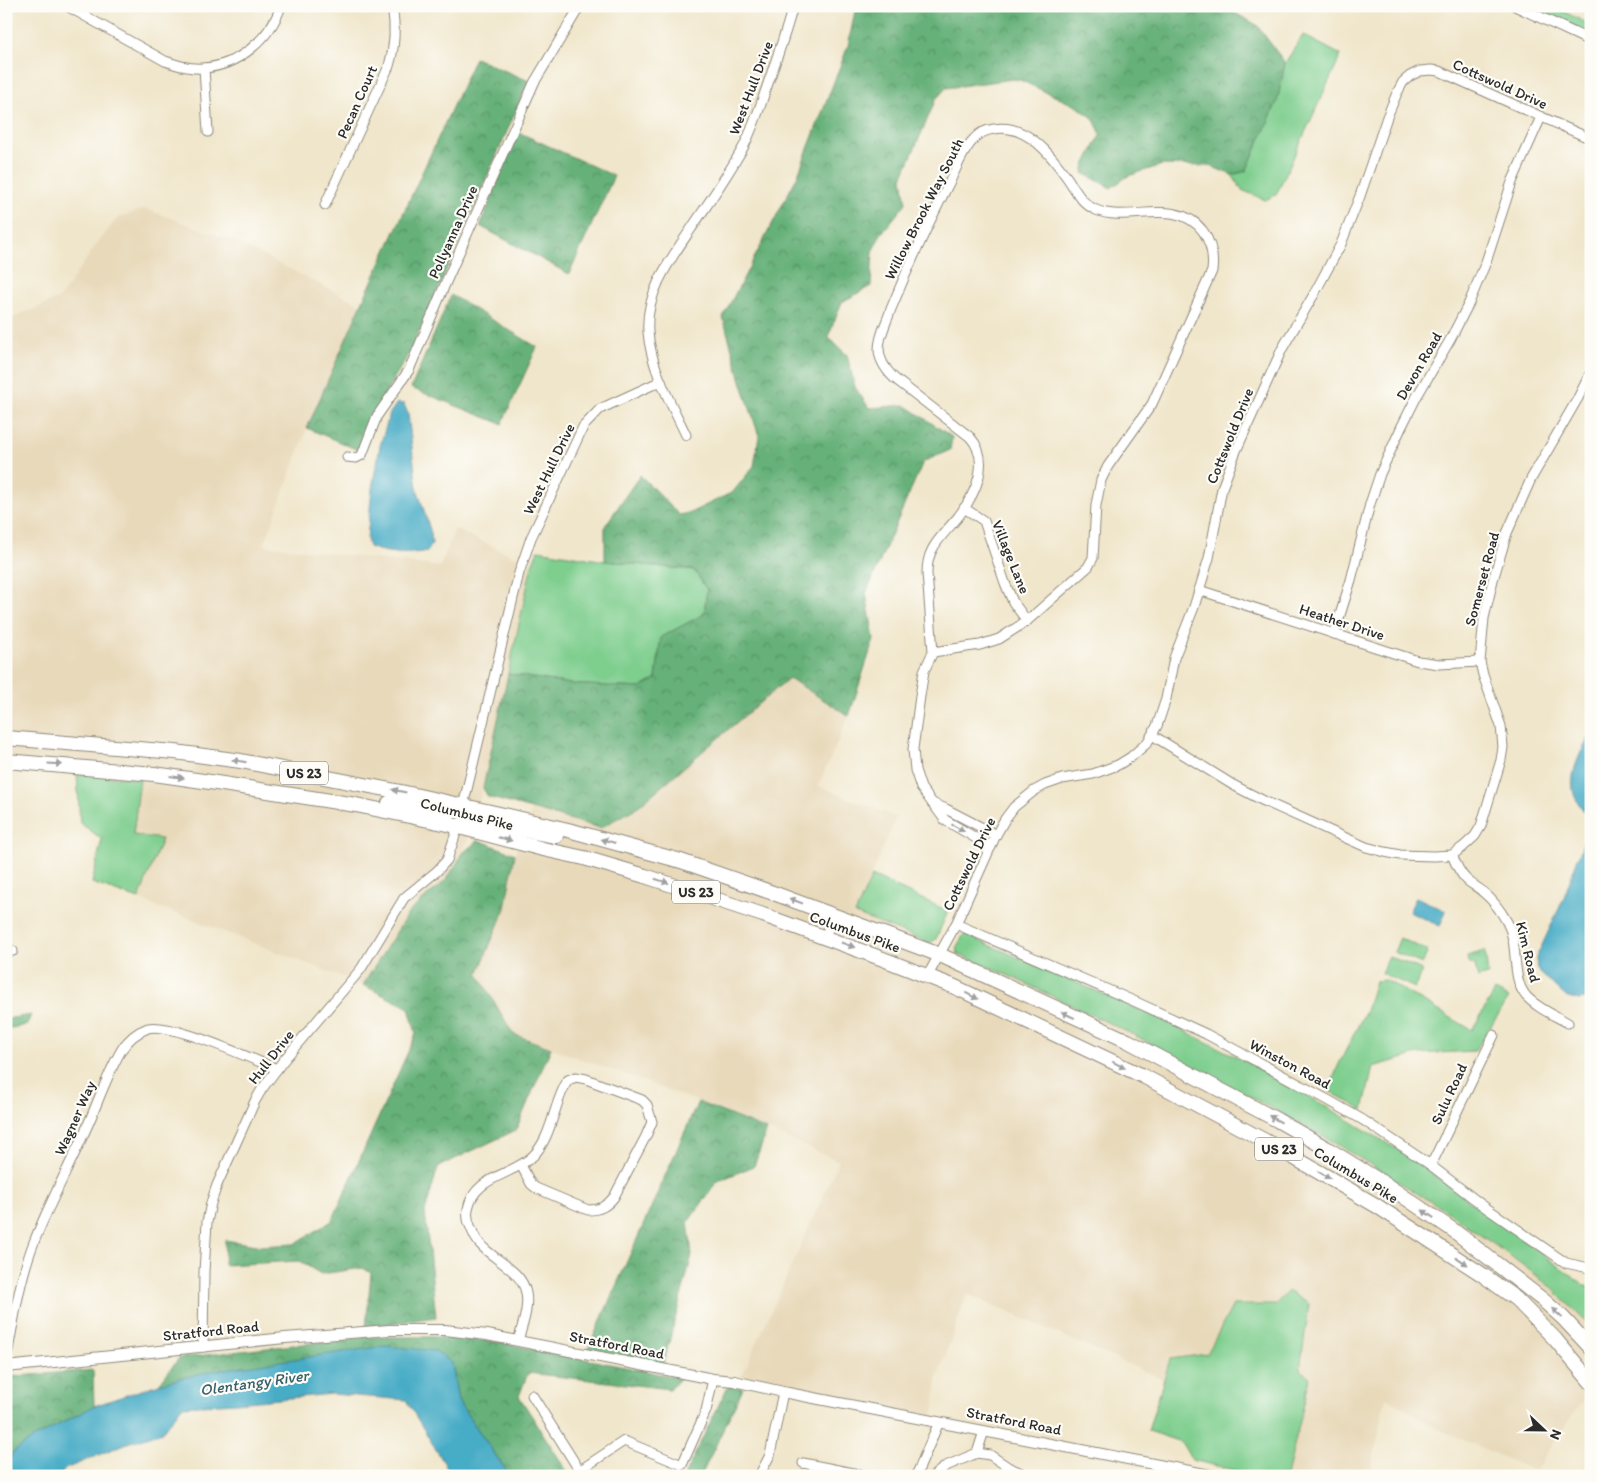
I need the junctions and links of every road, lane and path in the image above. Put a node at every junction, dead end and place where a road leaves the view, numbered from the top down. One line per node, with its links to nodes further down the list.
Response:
1 (67, 6): 8 (street)
2 (280, 6): 8 (street)
3 (392, 6): 12 (street, Pecan Court)
4 (580, 6): 16 (street, Pollyanna Drive)
5 (793, 6): 14 (street, West Hull Drive)
6 (1516, 6): 7 (street)
7 (1591, 41)
8 (204, 68): 10 (street)
9 (1540, 117): 11 (street, Cottswold Drive); 18 (street, Cottswold Drive); 20 (street, Devon Road)
10 (208, 132)
11 (1591, 139)
12 (325, 205)
13 (1591, 372): 22 (street, Somerset Road)
14 (661, 381): 15 (street); 28 (street, West Hull Drive)
15 (686, 435)
16 (346, 457)
17 (964, 508): 19 (street, Village Lane); 19 (street, Willow Brook Way South); 21 (street, Willow Brook Way South)
18 (1199, 590): 20 (street, Heather Drive); 23 (street, Cottswold Drive)
19 (1028, 621): 21 (street)
20 (1334, 634): 22 (street, Heather Drive)
21 (933, 652): 27 (street)
22 (1480, 662): 33 (street, Somerset Road)
23 (1152, 734): 31 (street, Cottswold Drive); 33 (street)
24 (6, 738): 28 (highway, Columbus Pike / US 23, one-way to 24)
25 (6, 761): 26 (highway, Columbus Pike / US 23, one-way to 26)
26 (335, 801): 28 (highway); 29 (highway, Columbus Pike / US 23)
27 (931, 803): 31 (street); 32 (street, one-way to 32)
28 (463, 806): 30 (highway, Columbus Pike / US 23)
29 (458, 827): 30 (highway); 36 (highway, Columbus Pike / US 23, one-way to 36); 41 (street, Hull Drive)
30 (572, 831): 34 (highway, Columbus Pike / US 23, one-way to 30)
31 (996, 836): 32 (street, Cottswold Drive)
32 (991, 847): 35 (street, Cottswold Drive)
33 (1452, 855): 39 (street, Kim Road)
34 (833, 915): 36 (street); 37 (highway, Columbus Pike / US 23)
35 (956, 924): 37 (street, Cottswold Drive); 42 (street, Winston Road)
36 (825, 938): 38 (highway, Columbus Pike / US 23, one-way to 38)
37 (940, 955): 38 (street, Cottswold Drive); 47 (highway, Columbus Pike / US 23, one-way to 37)
38 (927, 977): 51 (highway, Columbus Pike / US 23, one-way to 51)
39 (1568, 1023)
40 (1494, 1035): 42 (street, Sulu Road)
41 (277, 1069): 46 (street, Hull Drive); 48 (street, Wagner Way)
42 (1430, 1164): 44 (street, Winston Road)
43 (521, 1165): 43 (street); 45 (street)
44 (1589, 1268)
45 (518, 1341): 46 (street, Stratford Road); 50 (street, Stratford Road)
46 (203, 1347): 49 (street, Stratford Road)
47 (1591, 1348)
48 (6, 1360)
49 (6, 1367)
50 (713, 1379): 52 (street, Stratford Road); 59 (street)
51 (1591, 1382)
52 (783, 1392): 54 (street, Stratford Road); 60 (street)
53 (532, 1395): 59 (street)
54 (939, 1422): 55 (street, Stratford Road); 62 (street)
55 (984, 1431): 56 (street); 58 (street, Stratford Road)
56 (977, 1453): 63 (street); 64 (street)
57 (803, 1463): 61 (street)
58 (1159, 1465): 65 (street); 66 (street, Stratford Road)
59 (581, 1473)
60 (759, 1476)
61 (868, 1476)
62 (916, 1476)
63 (933, 1476)
64 (1028, 1476)
65 (1155, 1476)
66 (1215, 1476)

